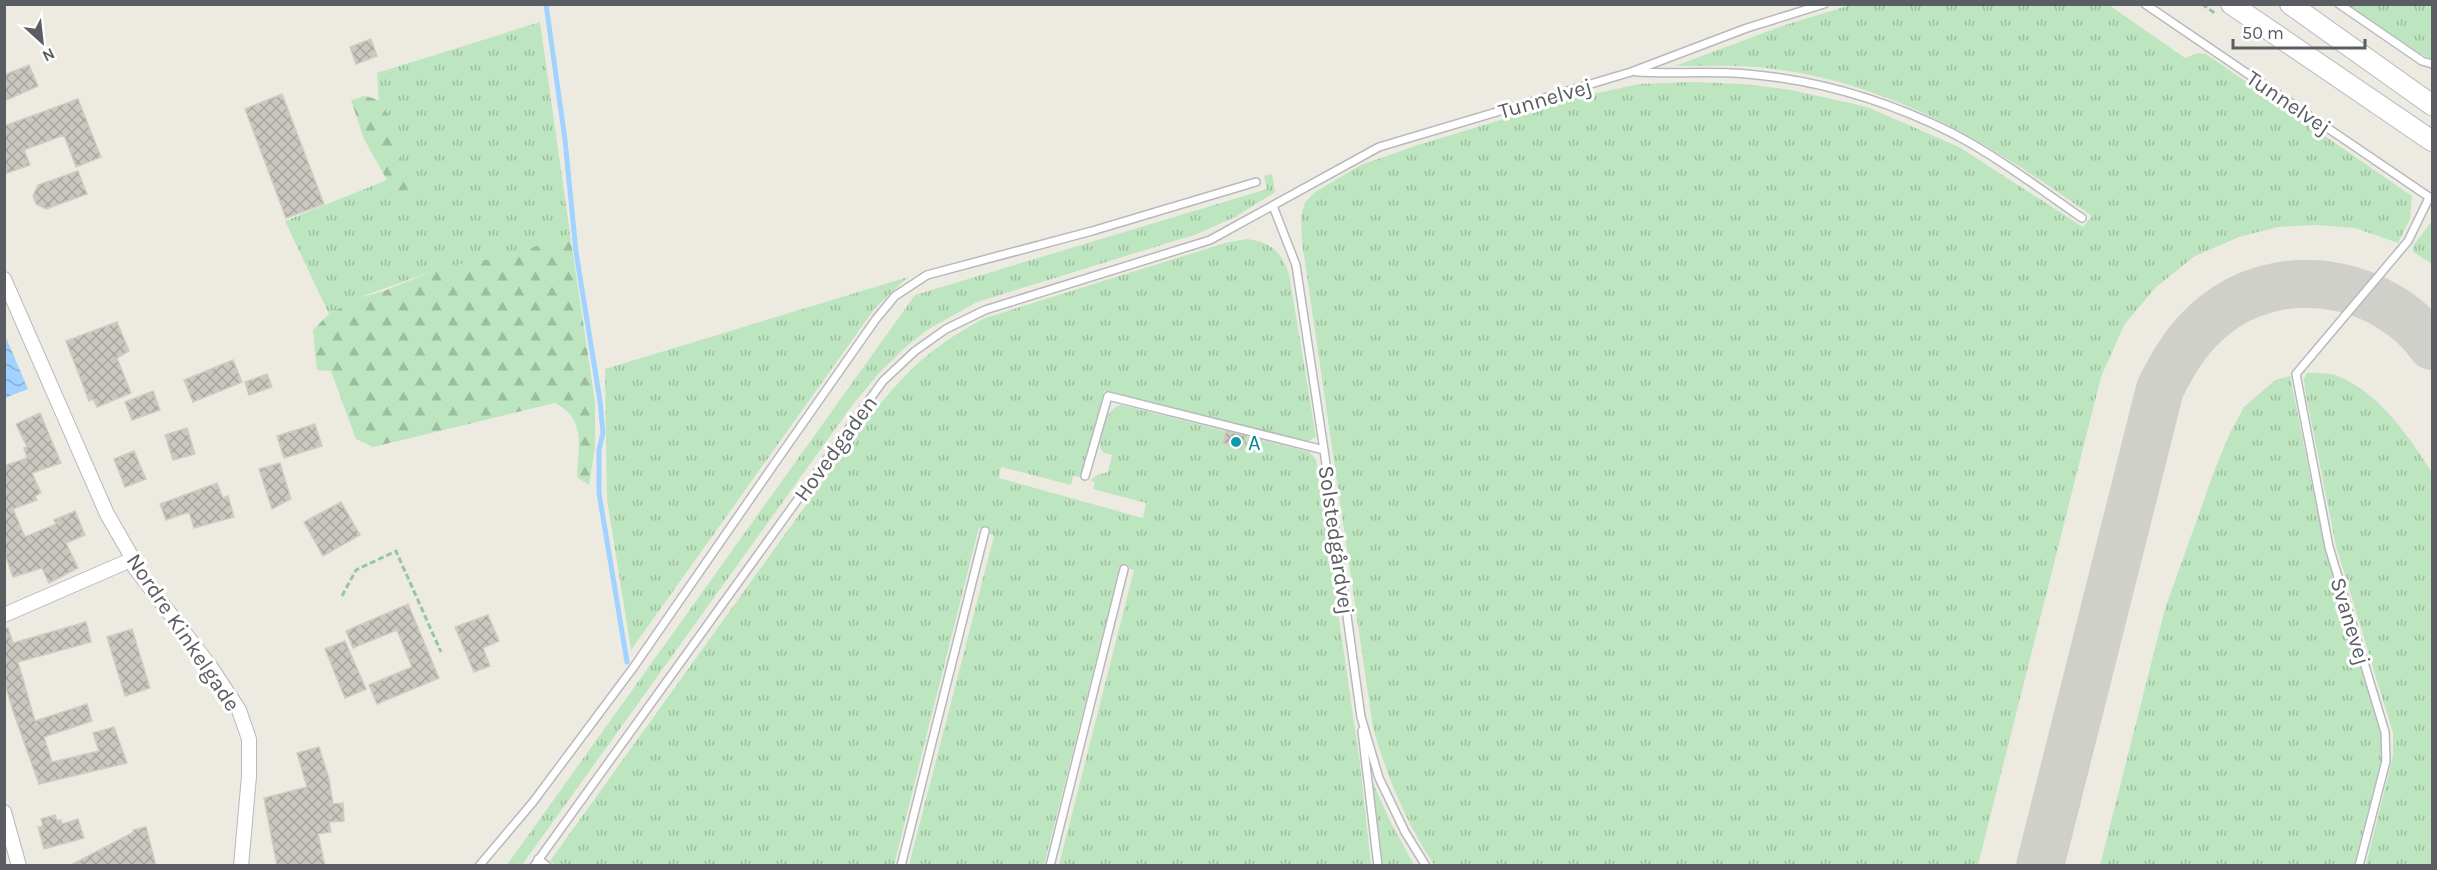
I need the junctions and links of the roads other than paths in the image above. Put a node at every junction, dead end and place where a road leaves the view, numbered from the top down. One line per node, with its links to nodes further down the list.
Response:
1 (1824, 4): 7 (lane, Tunnelvej)
2 (2145, 4): 11 (lane, Tunnelvej)
3 (2231, 4): 9 (main road)
4 (2290, 4): 8 (main road)
5 (2339, 4): 6 (lane)
6 (2433, 64)
7 (1631, 72): 12 (lane, Tunnelvej); 13 (lane)
8 (2433, 105)
9 (2433, 141)
10 (1256, 182): 26 (lane)
11 (2431, 199): 32 (lane, Svanevej)
12 (1274, 206): 15 (lane, Solstedgårdvej); 23 (lane, Hovedgaden)
13 (2082, 218)
14 (4, 279): 18 (street, Nordre Kinkelgade)
15 (1324, 450): 16 (lane); 21 (lane, Solstedgårdvej)
16 (1085, 476)
17 (985, 531): 28 (lane)
18 (133, 559): 20 (street); 25 (street, Nordre Kinkelgade)
19 (1124, 569): 29 (lane)
20 (4, 615)
21 (1361, 717): 30 (lane); 31 (lane, Solstedgårdvej)
22 (4, 812): 24 (street)
23 (536, 862): 27 (lane)
24 (19, 866)
25 (241, 866)
26 (479, 866)
27 (547, 866)
28 (901, 866)
29 (1050, 866)
30 (1378, 866)
31 (1426, 866)
32 (2359, 866)

